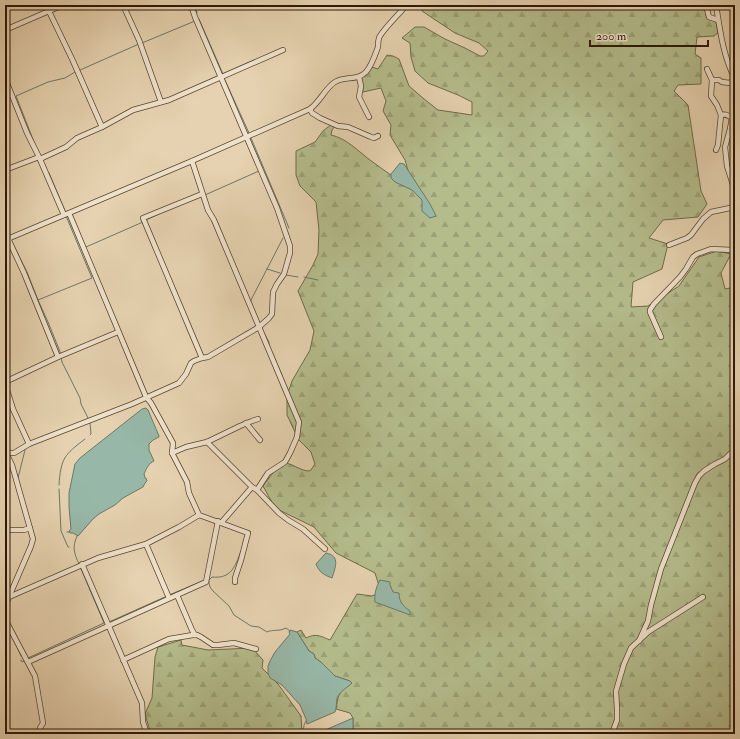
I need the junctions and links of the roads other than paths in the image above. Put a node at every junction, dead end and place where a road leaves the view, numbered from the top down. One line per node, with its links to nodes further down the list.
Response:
1 (46, 5): 8 (street)
2 (63, 5): 8 (street)
3 (123, 5): 18 (street)
4 (191, 5): 13 (street)
5 (405, 5): 14 (street)
6 (706, 5): 9 (street)
7 (716, 5): 9 (street)
8 (49, 11): 10 (street); 23 (street)
9 (718, 20): 16 (street)
10 (5, 30)
11 (283, 50): 13 (street)
12 (707, 69): 17 (street)
13 (220, 77): 18 (street); 25 (street)
14 (359, 77): 19 (street); 21 (street)
15 (5, 78): 27 (street)
16 (735, 79): 17 (street)
17 (712, 80): 20 (street)
18 (161, 102): 23 (street)
19 (310, 109): 24 (street); 25 (street)
20 (720, 115): 22 (street); 26 (street)
21 (369, 117)
22 (733, 119): 30 (street)
23 (102, 127): 27 (street)
24 (378, 136)
25 (247, 137): 28 (street); 39 (street)
26 (716, 150)
27 (39, 158): 29 (street); 33 (street)
28 (192, 161): 31 (street); 33 (street)
29 (5, 170)
30 (735, 191)
31 (202, 194): 39 (street); 43 (street)
32 (734, 208): 34 (street); 37 (street)
33 (66, 214): 36 (street); 40 (street)
34 (735, 217)
35 (5, 232): 36 (street)
36 (6, 239): 42 (street)
37 (669, 245)
38 (735, 249): 41 (street)
39 (259, 327): 43 (street); 56 (street)
40 (118, 332): 42 (street); 45 (street)
41 (662, 337)
42 (58, 357): 44 (street)
43 (202, 358): 45 (street)
44 (5, 383): 46 (street)
45 (146, 397): 51 (street); 54 (street)
46 (9, 402): 51 (street)
47 (258, 419): 48 (street)
48 (246, 423): 49 (street); 50 (street)
49 (260, 440)
50 (207, 442): 54 (street); 55 (street)
51 (29, 444): 53 (street)
52 (735, 449): 73 (street)
53 (6, 453): 59 (street)
54 (172, 453): 57 (street)
55 (252, 487): 56 (street); 58 (street)
56 (257, 490): 62 (street)
57 (200, 515): 58 (street); 61 (street)
58 (220, 522): 64 (street); 65 (street)
59 (28, 528): 60 (street); 66 (street)
60 (5, 530)
61 (146, 544): 63 (street); 68 (street)
62 (325, 550)
63 (82, 564): 66 (street); 71 (street)
64 (235, 582)
65 (177, 595): 68 (street); 72 (street)
66 (7, 597): 69 (street)
67 (703, 597): 73 (street)
68 (169, 598): 71 (street)
69 (5, 606)
70 (5, 615): 76 (street)
71 (108, 625): 75 (street); 76 (street)
72 (195, 635): 74 (street); 75 (street)
73 (639, 641): 79 (street)
74 (256, 649)
75 (124, 660): 78 (street)
76 (27, 661): 77 (street)
77 (40, 734)
78 (147, 734)
79 (612, 734)

